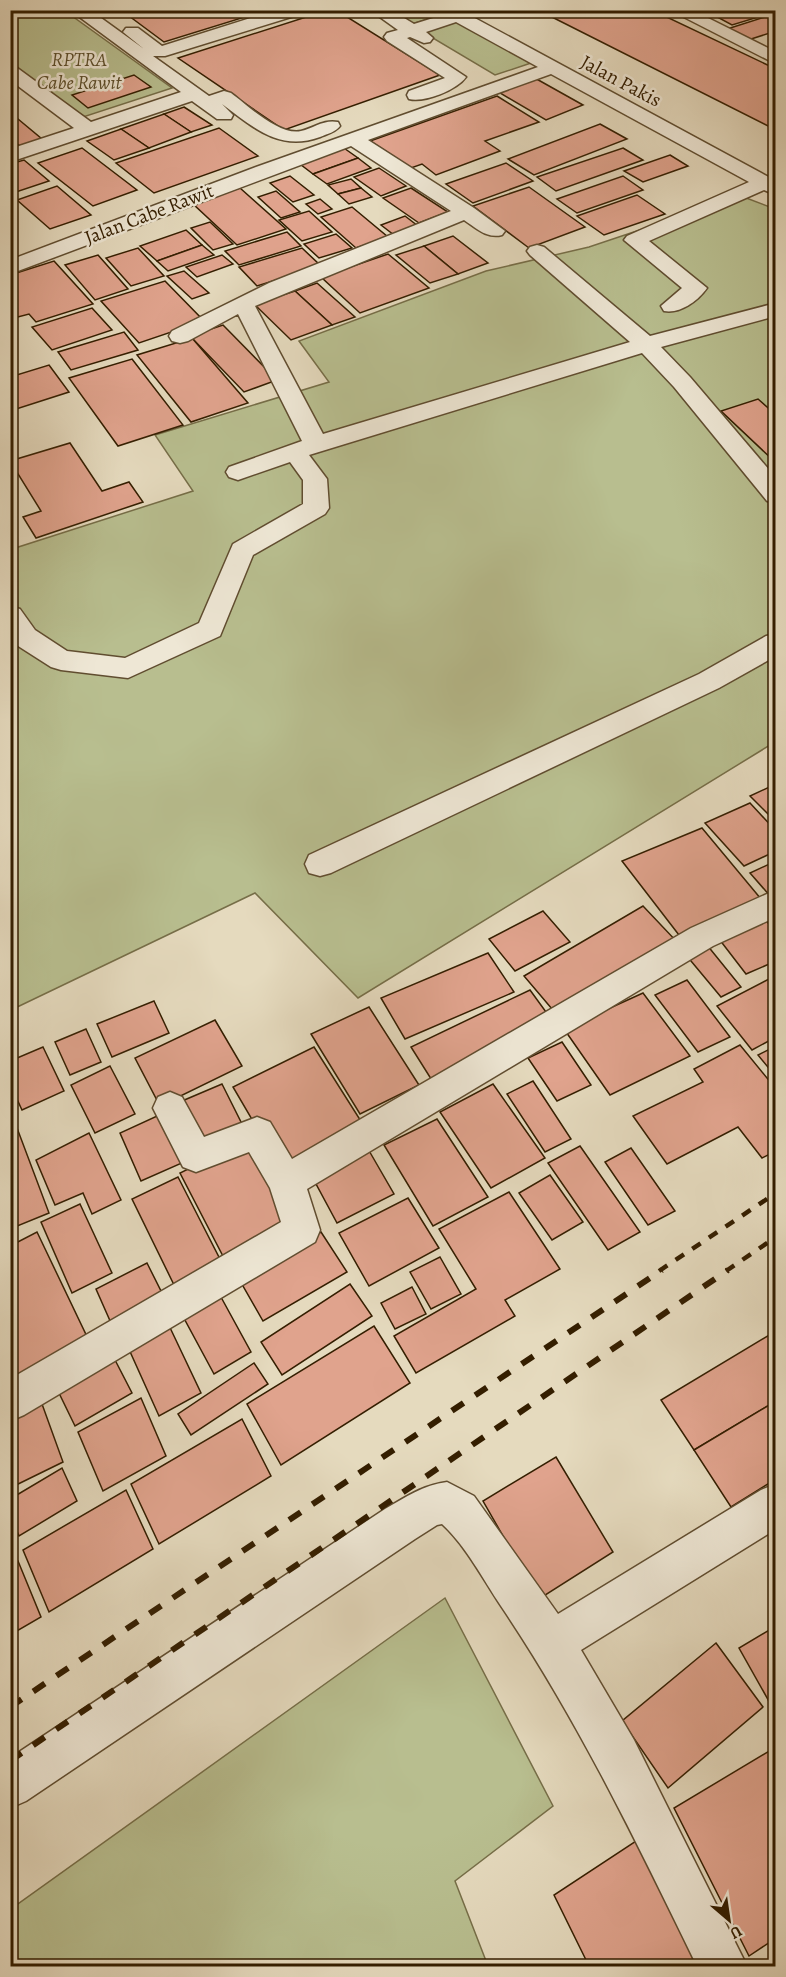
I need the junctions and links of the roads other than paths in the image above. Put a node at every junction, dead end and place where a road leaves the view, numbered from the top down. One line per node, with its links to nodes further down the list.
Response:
1 (78, 10): 12 (street)
2 (101, 10): 3 (street)
3 (295, 10)
4 (378, 10): 7 (street)
5 (678, 10): 8 (street)
6 (459, 12): 7 (street); 9 (street, Jalan Pakis)
7 (412, 31): 11 (street); 13 (street)
8 (776, 59)
9 (550, 69): 11 (street, Jalan Cabe Rawit); 20 (street, Jalan Pakis)
10 (12, 74): 16 (street)
11 (503, 85): 17 (street, Jalan Cabe Rawit)
12 (200, 98): 15 (street); 16 (street); 19 (street)
13 (398, 101)
14 (343, 121): 15 (street)
15 (321, 129): 17 (street)
16 (88, 130): 18 (street)
17 (347, 141): 19 (street, Jalan Cabe Rawit); 21 (street)
18 (10, 156)
19 (288, 162): 24 (street, Jalan Cabe Rawit)
20 (770, 186): 26 (street)
21 (466, 212): 22 (street); 25 (street)
22 (495, 231)
23 (537, 251): 29 (street)
24 (10, 268)
25 (243, 303): 28 (street); 30 (street)
26 (672, 306)
27 (776, 309): 29 (street)
28 (180, 336)
29 (646, 344): 30 (street); 32 (street)
30 (305, 447): 31 (street); 33 (street)
31 (238, 472)
32 (776, 495)
33 (10, 615)
34 (776, 643): 35 (street)
35 (320, 864)
36 (776, 903): 38 (street)
37 (170, 1108): 38 (street)
38 (286, 1182): 39 (street)
39 (10, 1401)
40 (776, 1504): 41 (street)
41 (552, 1642): 42 (street); 43 (street)
42 (10, 1785)
43 (723, 1966)

